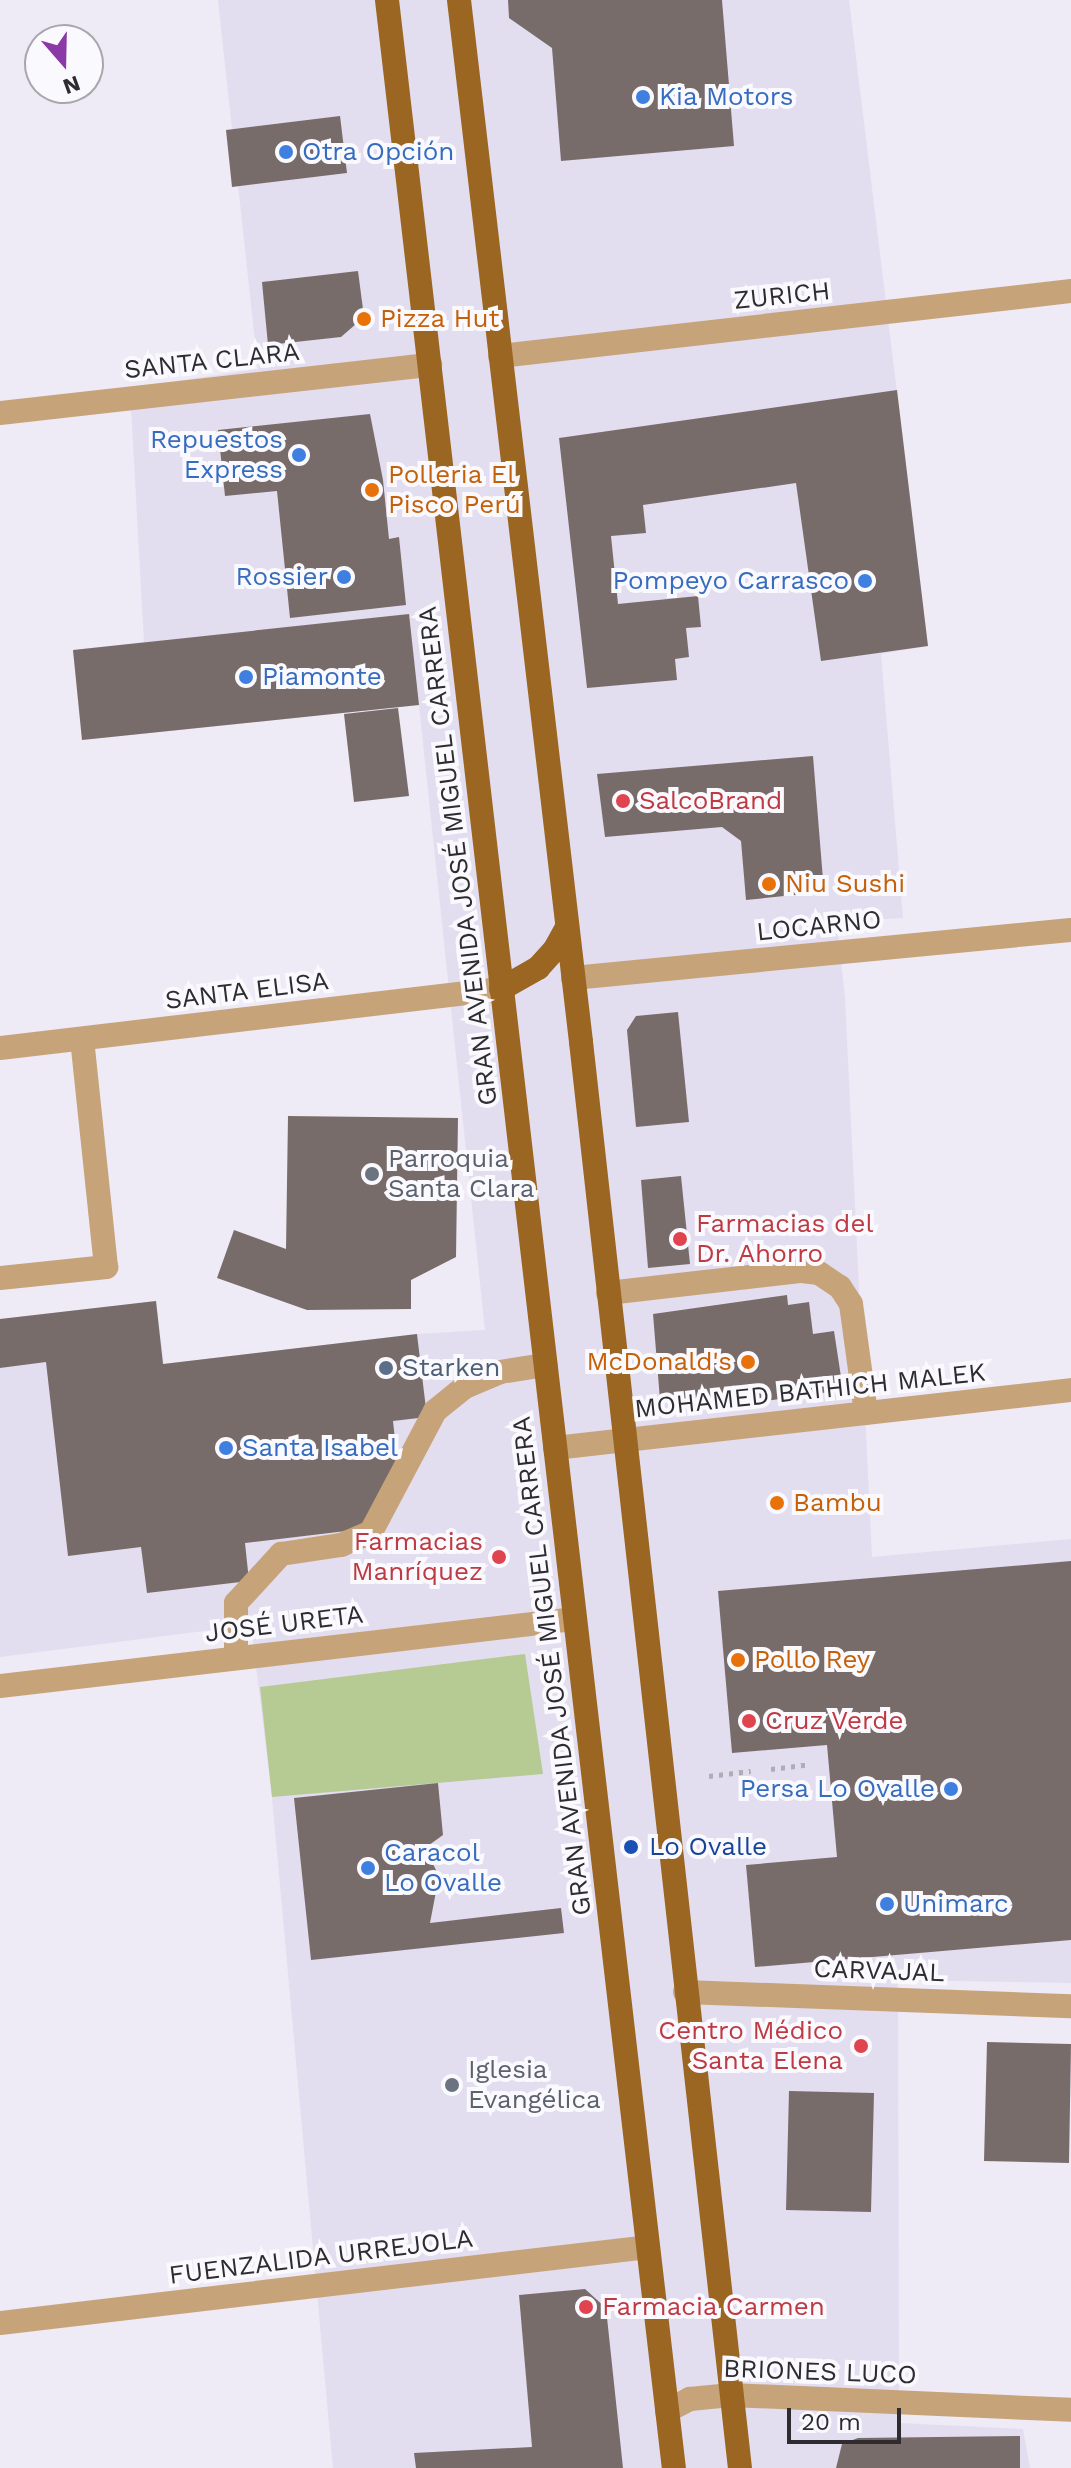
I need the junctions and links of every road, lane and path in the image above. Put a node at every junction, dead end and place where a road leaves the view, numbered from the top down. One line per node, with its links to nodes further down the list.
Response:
1 (387, 0): 5 (main road, GRAN AVENIDA JOSÉ MIGUEL CARRERA)
2 (459, 0): 4 (main road)
3 (1071, 291): 4 (street, ZURICH)
4 (500, 356): 7 (main road)
5 (430, 365): 6 (street, SANTA CLARA); 10 (main road, GRAN AVENIDA JOSÉ MIGUEL CARRERA)
6 (0, 413)
7 (567, 927): 9 (main road); 10 (main road)
8 (1071, 930): 9 (street, LOCARNO)
9 (573, 978): 14 (main road)
10 (501, 989): 11 (street, SANTA ELISA); 15 (main road, GRAN AVENIDA JOSÉ MIGUEL CARRERA)
11 (82, 1039): 12 (street, SANTA ELISA); 13 (street)
12 (0, 1048)
13 (0, 1278)
14 (608, 1293): 17 (street); 18 (main road)
15 (545, 1365): 19 (main road, GRAN AVENIDA JOSÉ MIGUEL CARRERA); 21 (street)
16 (1071, 1390): 17 (street, MOHAMED BATHICH MALEK)
17 (866, 1413): 18 (street, MOHAMED BATHICH MALEK)
18 (625, 1440): 19 (street, MOHAMED BATHICH MALEK); 27 (main road)
19 (555, 1448): 20 (main road, GRAN AVENIDA JOSÉ MIGUEL CARRERA)
20 (575, 1619): 21 (street, JOSÉ URETA); 29 (main road, GRAN AVENIDA JOSÉ MIGUEL CARRERA)
21 (236, 1658): 22 (street, JOSÉ URETA)
22 (0, 1686)
23 (810, 1764): 24 (path)
24 (771, 1769)
25 (751, 1771): 26 (path)
26 (709, 1776)
27 (685, 1992): 28 (street, CARVAJAL); 31 (main road)
28 (1071, 2006)
29 (648, 2247): 30 (street, FUENZALIDA URREJOLA); 33 (main road, GRAN AVENIDA JOSÉ MIGUEL CARRERA)
30 (0, 2323)
31 (731, 2395): 32 (street, BRIONES LUCO); 33 (street, BRIONES LUCO); 35 (main road)
32 (1071, 2410)
33 (667, 2411): 34 (main road, GRAN AVENIDA JOSÉ MIGUEL CARRERA)
34 (674, 2468)
35 (740, 2468)

